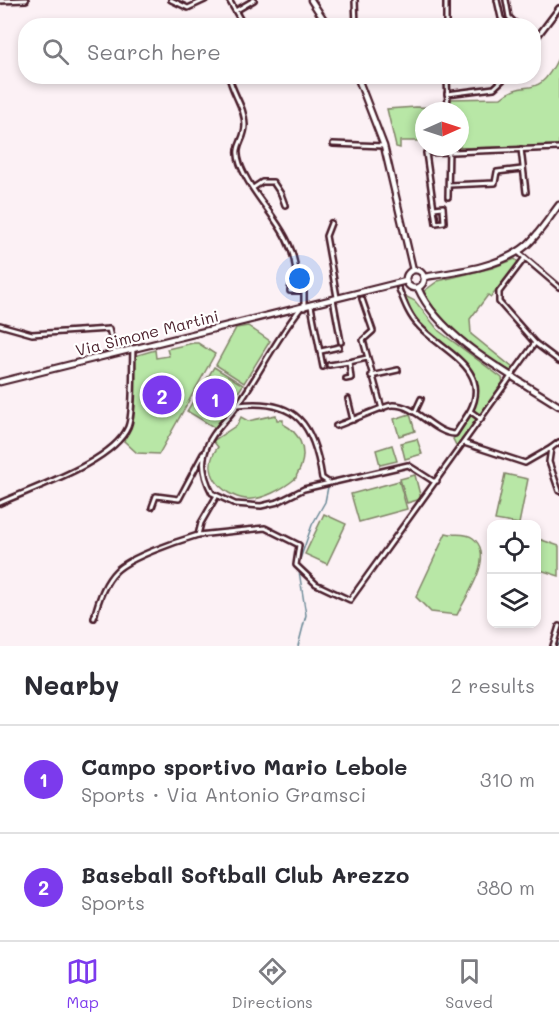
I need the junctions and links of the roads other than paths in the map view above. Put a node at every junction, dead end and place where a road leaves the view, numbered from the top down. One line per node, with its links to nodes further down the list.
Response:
1 (26, 0): 11 (street)
2 (171, 0): 3 (street)
3 (205, 0)
4 (229, 0): 13 (street)
5 (254, 0): 13 (street)
6 (311, 0): 15 (street)
7 (355, 0): 16 (street)
8 (446, 0): 17 (street)
9 (497, 0): 18 (street)
10 (506, 0): 19 (street)
11 (0, 2)
12 (559, 8): 20 (street)
13 (237, 10): 14 (street)
14 (240, 18)
15 (323, 18)
16 (356, 18)
17 (446, 18)
18 (501, 18)
19 (510, 18)
20 (541, 32)
21 (232, 84): 36 (street)
22 (360, 84): 28 (street)
23 (447, 84): 25 (street)
24 (498, 84): 25 (street)
25 (447, 94): 26 (street)
26 (447, 102)
27 (333, 144): 28 (street)
28 (384, 146): 45 (street)
29 (558, 148): 31 (street)
30 (469, 149): 31 (street)
31 (521, 149): 34 (street)
32 (426, 156): 41 (street)
33 (449, 156): 35 (street)
34 (522, 169): 35 (street); 37 (street)
35 (449, 185): 38 (street)
36 (253, 188): 39 (street); 54 (street)
37 (526, 192)
38 (448, 197)
39 (285, 205)
40 (559, 205): 43 (street)
41 (434, 208): 41 (street)
42 (331, 223): 51 (street)
43 (518, 252): 44 (street); 46 (street)
44 (524, 259): 48 (street); 57 (street)
45 (413, 270): 46 (street); 47 (street)
46 (424, 277): 49 (street)
47 (406, 281): 49 (street); 51 (street, Via Simone Martini)
48 (559, 287)
49 (418, 288): 69 (street)
50 (399, 290): 77 (street)
51 (335, 299): 53 (street, Via Simone Martini); 56 (street)
52 (362, 299): 62 (street)
53 (311, 306): 54 (street, Via Simone Martini); 60 (street)
54 (302, 308): 59 (street, Via Simone Martini); 74 (street)
55 (0, 325): 61 (street)
56 (341, 342)
57 (536, 344): 63 (street); 69 (street)
58 (339, 347): 60 (street)
59 (133, 348): 61 (street, Via Simone Martini); 90 (street)
60 (320, 351): 66 (street)
61 (115, 353): 71 (street, Via Simone Martini)
62 (367, 358): 64 (street); 68 (street)
63 (559, 361)
64 (349, 362): 65 (street); 70 (street)
65 (329, 365)
66 (323, 366)
67 (398, 370): 68 (street)
68 (372, 376): 76 (street)
69 (512, 376): 75 (street); 79 (street)
70 (346, 379)
71 (0, 382)
72 (348, 399): 80 (street)
73 (422, 399): 78 (street)
74 (238, 405): 85 (street); 87 (street)
75 (559, 405)
76 (382, 409): 78 (street); 80 (street)
77 (470, 411): 78 (street); 79 (street)
78 (415, 412)
79 (482, 419): 83 (street)
80 (353, 420): 81 (street)
81 (336, 426)
82 (559, 442): 84 (street)
83 (464, 443): 84 (street); 86 (street)
84 (551, 448): 88 (street)
85 (205, 450): 89 (street); 91 (street)
86 (436, 482): 87 (street); 92 (street)
87 (333, 483): 89 (street)
88 (559, 491)
89 (216, 497): 92 (street)
90 (0, 503)
91 (152, 507)
92 (198, 535): 93 (street)
93 (94, 618)
94 (559, 626): 95 (street)
95 (553, 646)

